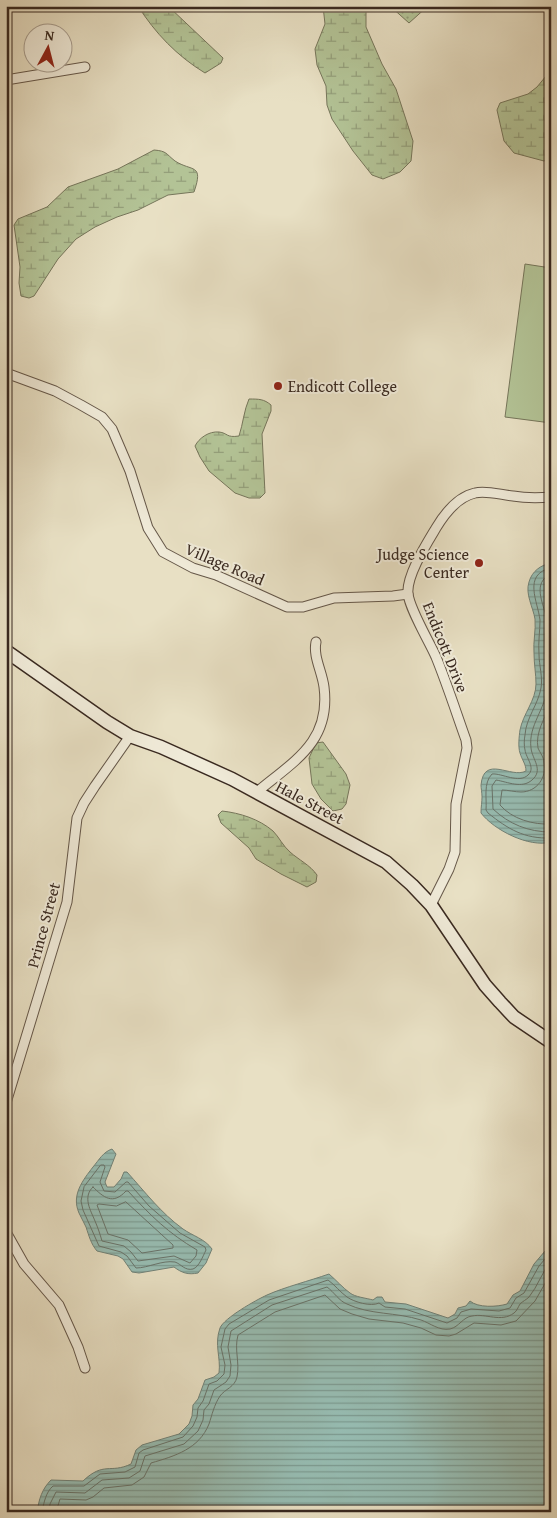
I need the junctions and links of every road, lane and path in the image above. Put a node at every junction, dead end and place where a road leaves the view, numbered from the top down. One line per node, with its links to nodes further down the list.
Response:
1 (85, 68): 2 (street)
2 (6, 80)
3 (6, 373): 5 (street, Village Road)
4 (551, 497): 5 (street, Endicott Drive)
5 (408, 594): 10 (street, Endicott Drive)
6 (316, 642): 9 (street)
7 (6, 651): 8 (main road, Hale Street)
8 (130, 736): 9 (main road, Hale Street); 12 (street, Prince Street)
9 (257, 792): 10 (main road, Hale Street)
10 (431, 905): 11 (main road, Hale Street)
11 (551, 1042)
12 (6, 1103)
13 (6, 1232): 14 (street)
14 (85, 1368)

